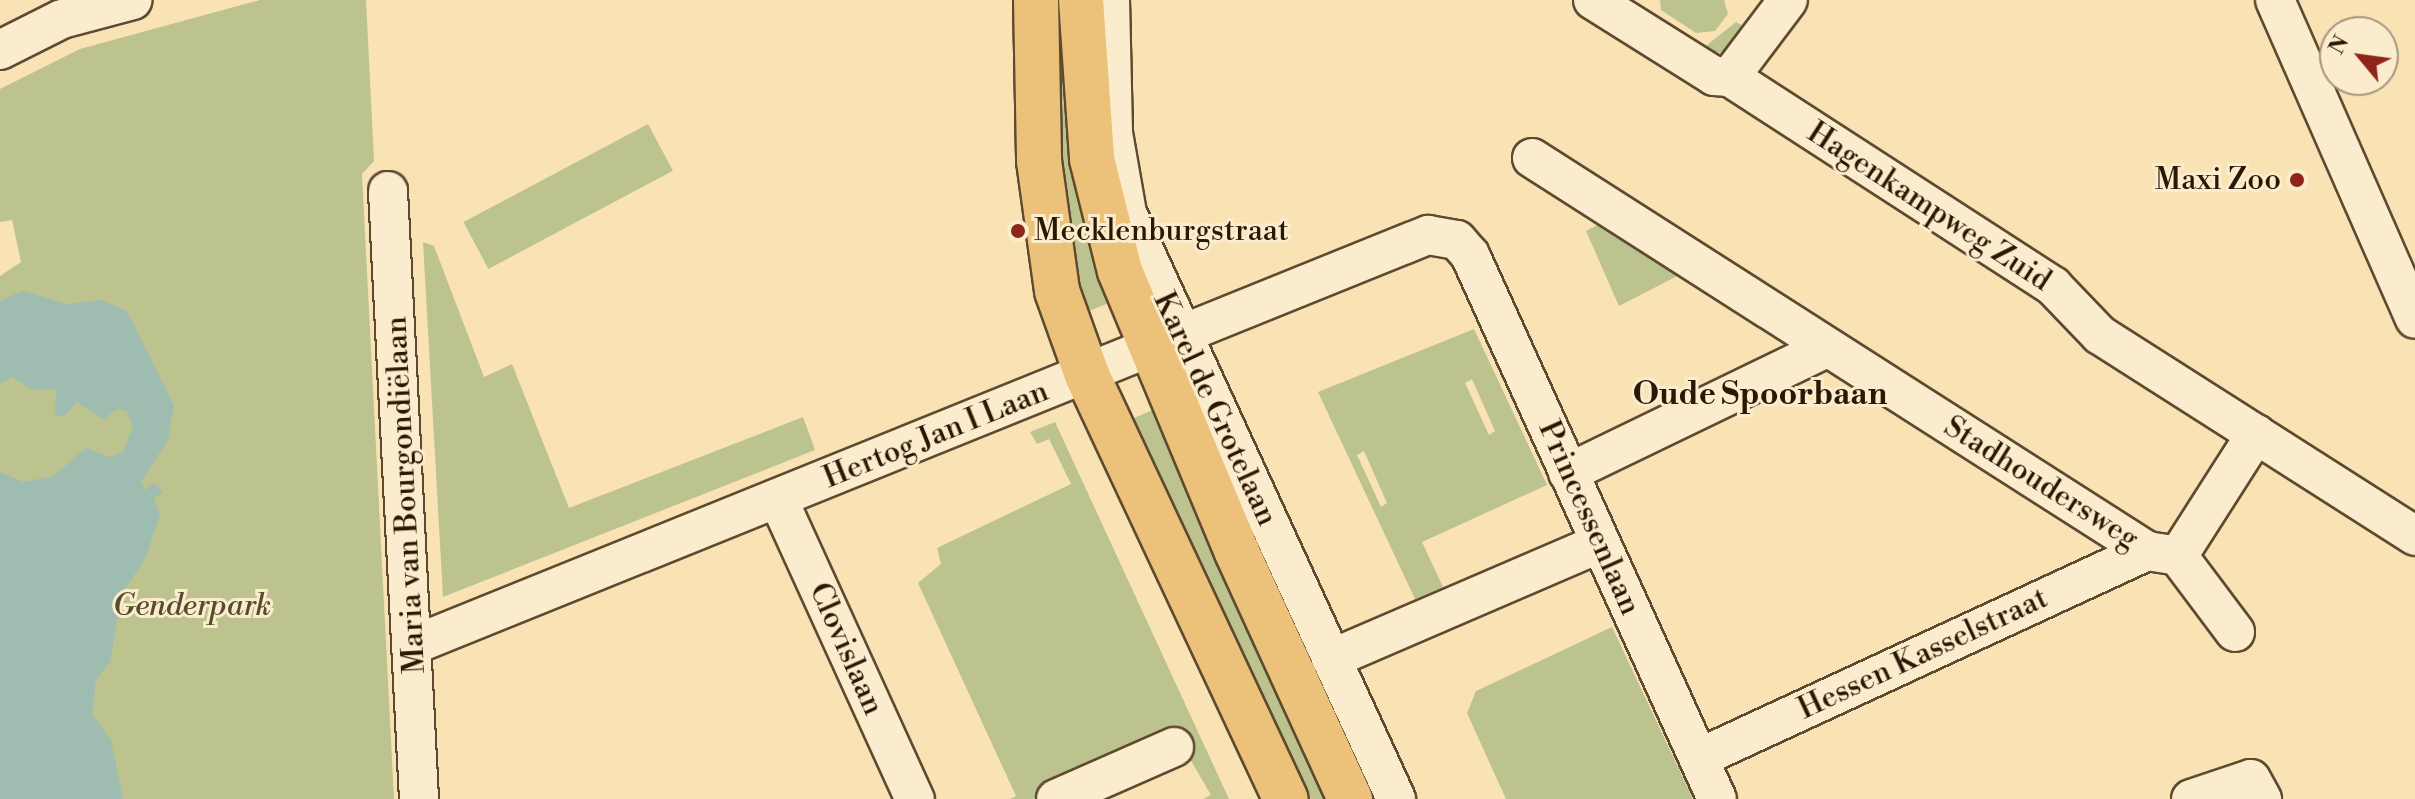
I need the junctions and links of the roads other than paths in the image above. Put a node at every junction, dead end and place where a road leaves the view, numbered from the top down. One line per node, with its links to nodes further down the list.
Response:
1 (133, 0): 8 (street)
2 (1036, 0): 17 (main road)
3 (1081, 0): 15 (main road, Karel de Grotelaan)
4 (1110, 0): 15 (street, Karel de Grotelaan)
5 (1593, 0): 10 (street, Hagenkampweg Zuid)
6 (1788, 0): 10 (street)
7 (2275, 0): 14 (street)
8 (59, 10): 9 (street)
9 (0, 50)
10 (1730, 77): 18 (street, Hagenkampweg Zuid)
11 (1532, 158): 16 (street, Stadhoudersweg)
12 (388, 191): 25 (street, Maria van Bourgondiëlaan)
13 (1457, 240): 15 (street, Hertog Jan I Laan); 19 (street, Princessenlaan)
14 (2415, 319)
15 (1166, 343): 17 (street, Hertog Jan I Laan); 26 (street, Karel de Grotelaan); 33 (main road, Karel de Grotelaan)
16 (1827, 348): 19 (street); 23 (street, Stadhoudersweg)
17 (1087, 375): 20 (street, Hertog Jan I Laan); 32 (main road)
18 (2256, 434): 21 (street, Hagenkampweg Zuid); 23 (street)
19 (1568, 473): 22 (street, Princessenlaan)
20 (778, 499): 25 (street, Hertog Jan I Laan); 30 (street, Clovislaan)
21 (2415, 536)
22 (1600, 543): 26 (street); 28 (street, Princessenlaan)
23 (2162, 553): 24 (street, Stadhoudersweg); 28 (street, Hessen Kasselstraat)
24 (2235, 632)
25 (416, 644): 29 (street, Maria van Bourgondiëlaan)
26 (1331, 659): 34 (street, Karel de Grotelaan)
27 (1174, 747): 31 (street)
28 (1699, 758): 35 (street, Princessenlaan)
29 (419, 799)
30 (915, 799)
31 (1056, 799)
32 (1286, 799)
33 (1350, 799)
34 (1396, 799)
35 (1717, 799)
36 (2191, 799): 37 (street)
37 (2262, 799)

